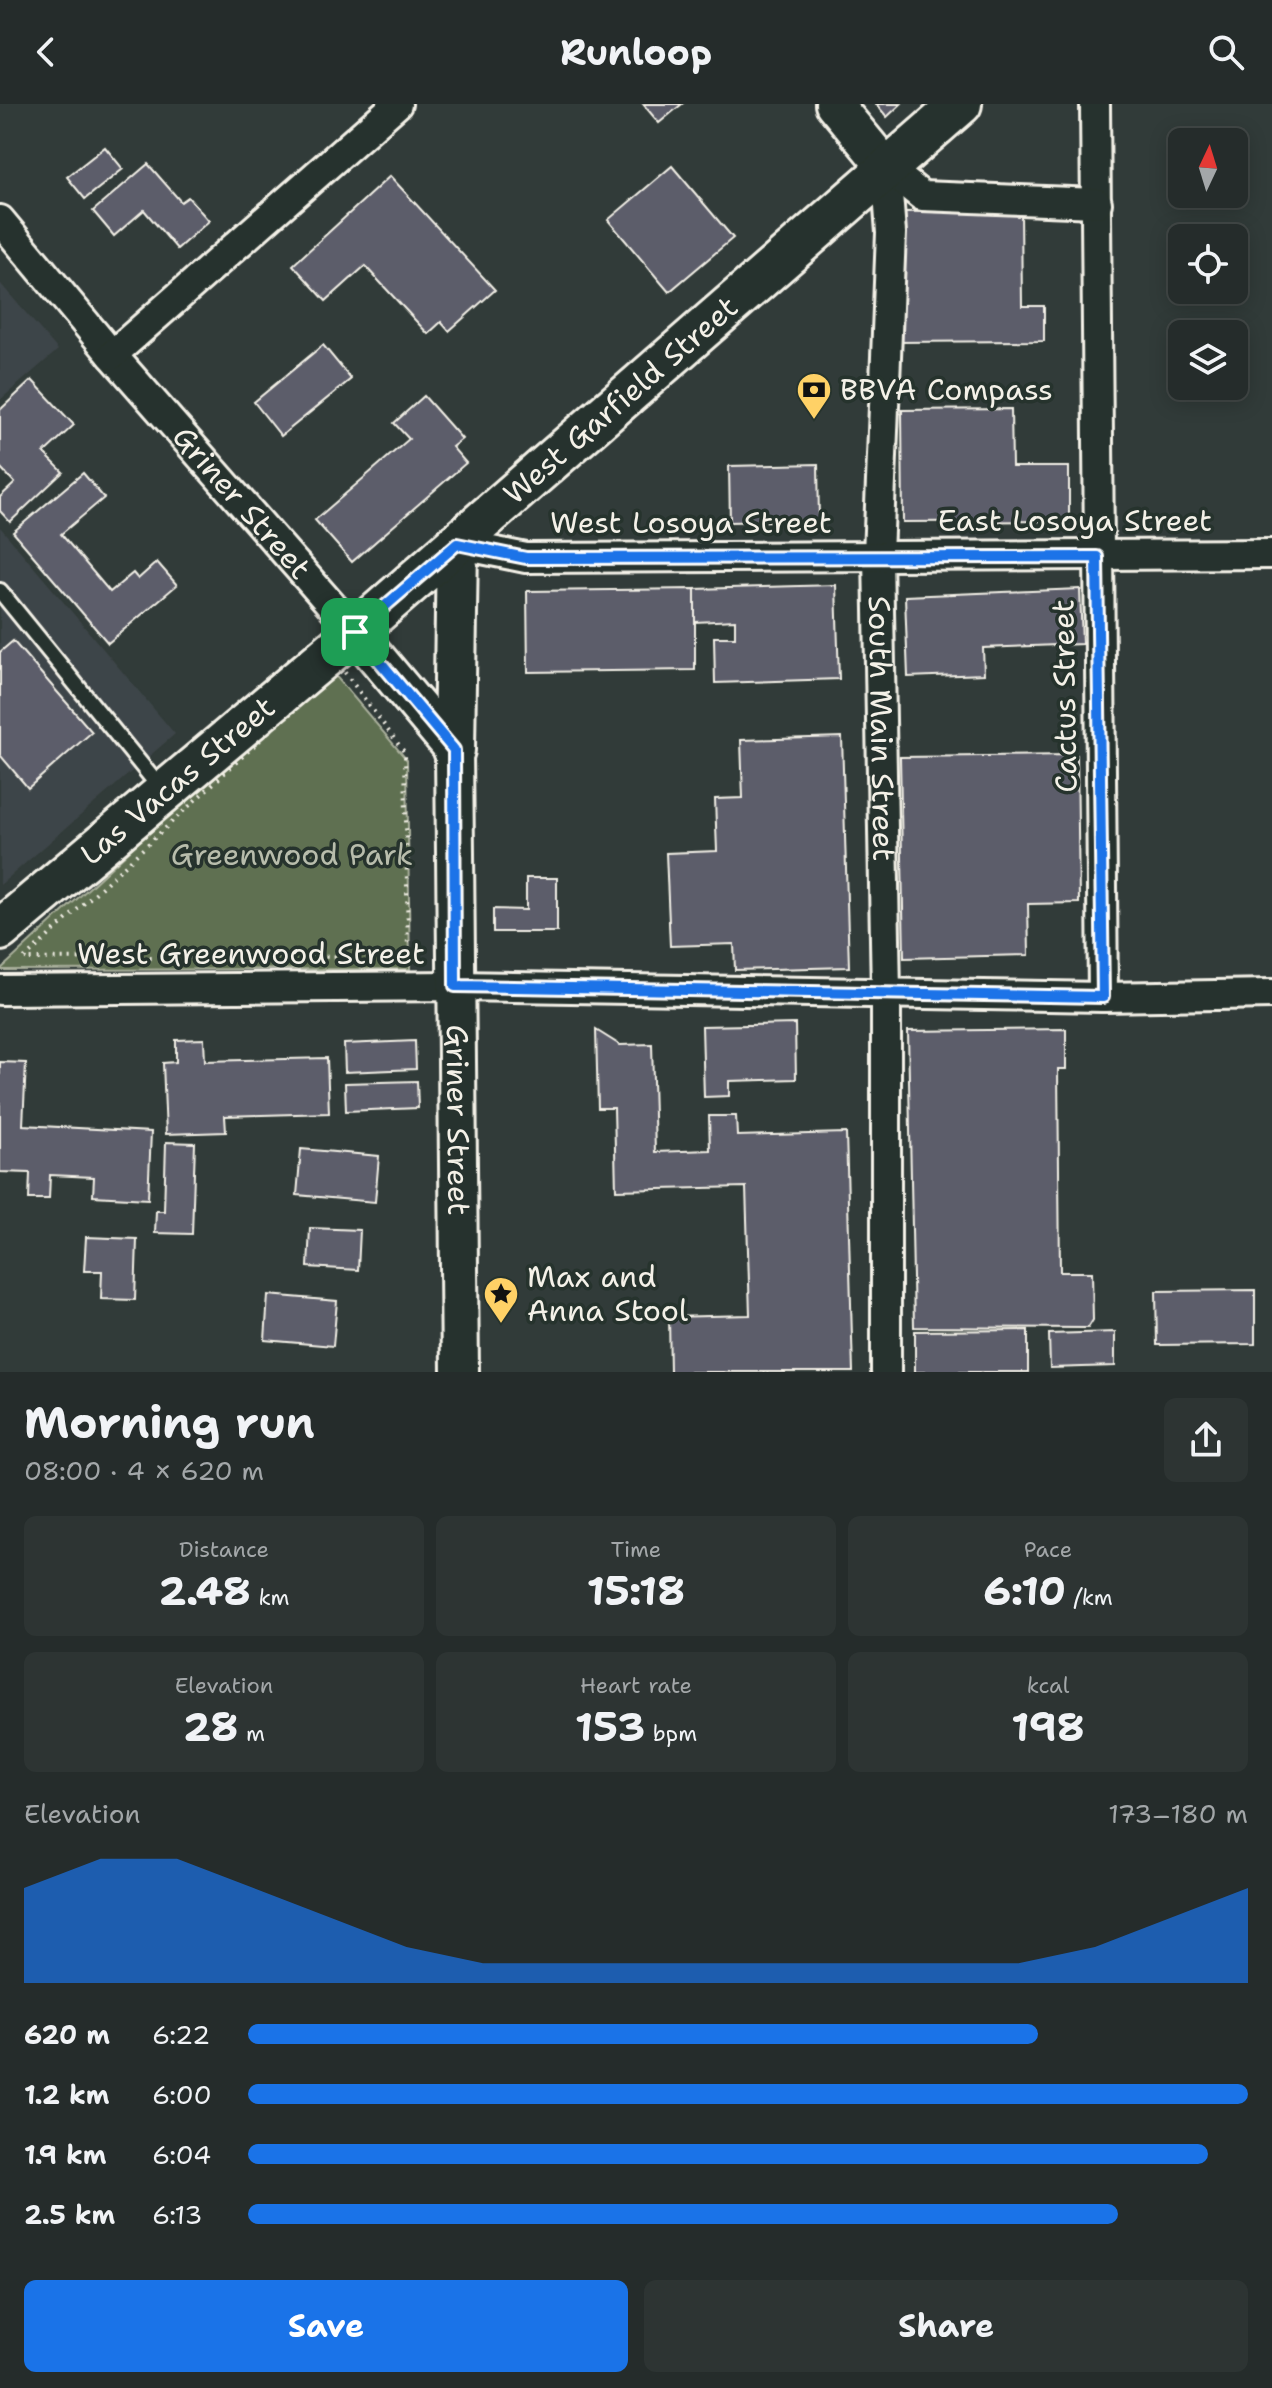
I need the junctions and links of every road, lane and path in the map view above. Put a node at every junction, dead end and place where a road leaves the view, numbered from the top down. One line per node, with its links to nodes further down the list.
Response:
1 (397, 104): 8 (street)
2 (834, 104): 5 (street)
3 (961, 104): 5 (main road, West Garfield Street)
4 (1095, 104): 6 (street, Cactus Street)
5 (886, 167): 6 (street); 9 (main road, West Garfield Street); 11 (street, South Main Street)
6 (1097, 203): 12 (street, Cactus Street)
7 (0, 220): 8 (street, Griner Street)
8 (112, 355): 15 (street, Griner Street)
9 (457, 544): 11 (street, West Losoya Street); 15 (main road, West Garfield Street); 16 (main road)
10 (1272, 554): 12 (street, East Losoya Street)
11 (878, 555): 12 (street, East Losoya Street); 21 (street, South Main Street)
12 (1097, 557): 23 (street, Cactus Street)
13 (0, 591): 14 (lane)
14 (6, 610): 17 (lane)
15 (355, 632): 16 (street, Griner Street); 17 (main road, Las Vacas Street)
16 (454, 750): 19 (street, Griner Street)
17 (163, 793): 18 (main road, Las Vacas Street)
18 (12, 944): 18 (path)
19 (455, 986): 20 (street, West Greenwood Street); 21 (street, West Greenwood Street); 24 (street, Griner Street)
20 (0, 990)
21 (886, 994): 23 (street, West Greenwood Street); 25 (street, South Main Street)
22 (1272, 994): 23 (street, West Greenwood Street)
23 (1103, 997)
24 (460, 1372)
25 (886, 1372)

